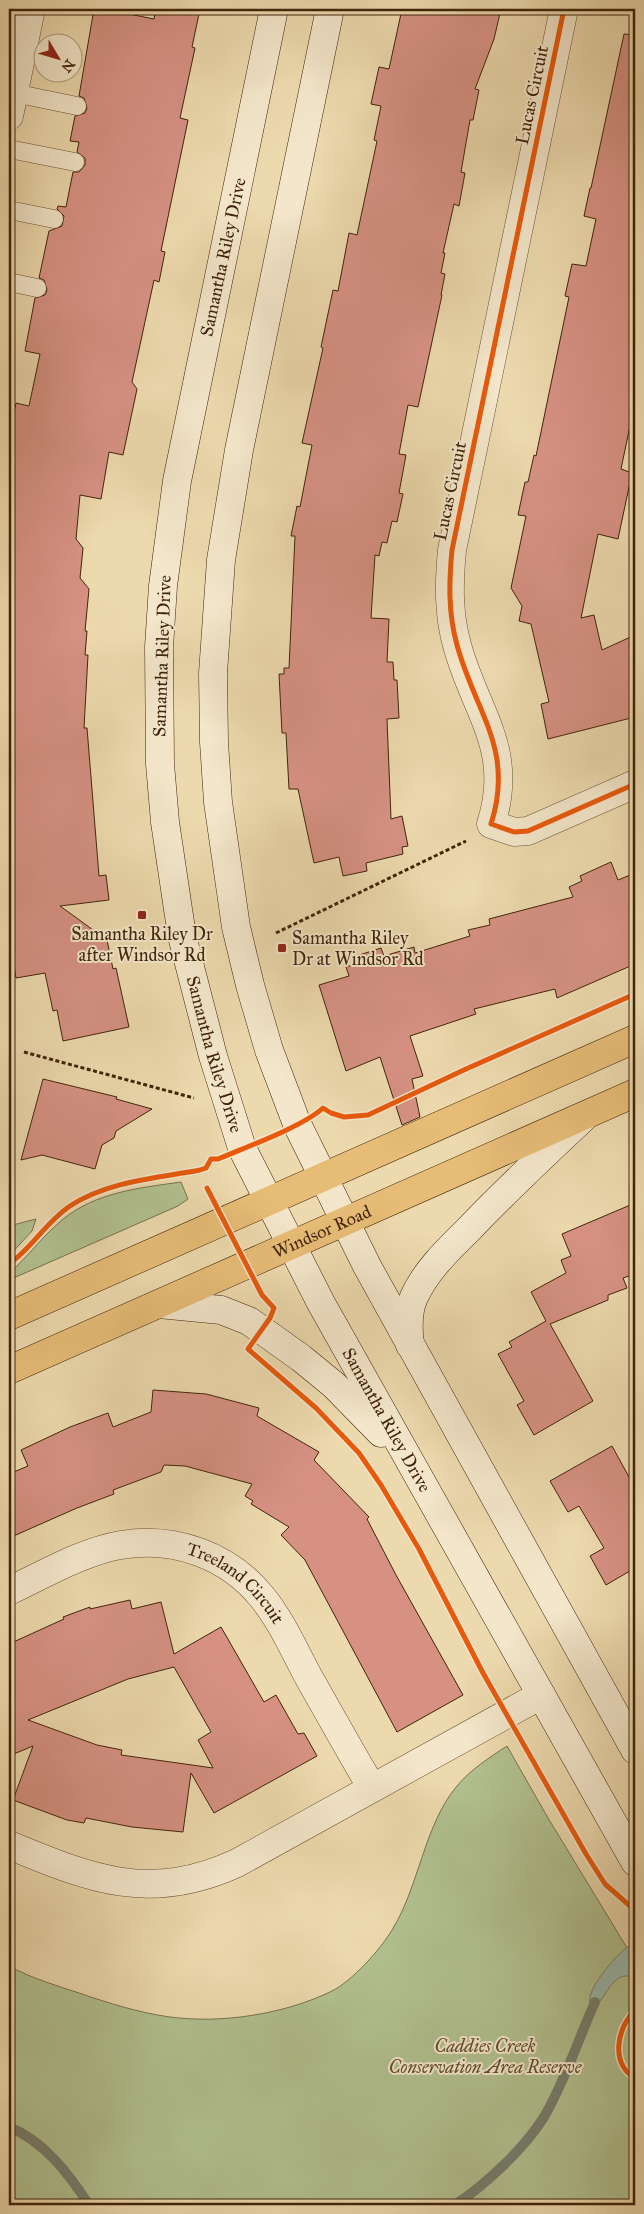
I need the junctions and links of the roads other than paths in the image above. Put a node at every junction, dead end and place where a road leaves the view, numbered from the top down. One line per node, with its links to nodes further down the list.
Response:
1 (31, 9): 5 (main road)
2 (274, 9): 18 (main road, Samantha Riley Drive)
3 (330, 9): 17 (main road)
4 (564, 9): 13 (main road, Lucas Circuit)
5 (11, 105): 6 (lane)
6 (77, 106)
7 (9, 149): 8 (lane)
8 (75, 162)
9 (9, 210): 10 (lane)
10 (54, 219)
11 (9, 282): 12 (lane)
12 (37, 288)
13 (635, 784)
14 (635, 1039): 17 (main road)
15 (635, 1093): 16 (main road, Windsor Road)
16 (586, 1114): 19 (main road, Windsor Road); 23 (main road)
17 (323, 1176): 18 (main road); 19 (main road)
18 (269, 1201): 20 (main road, Samantha Riley Drive); 22 (main road)
19 (345, 1222): 20 (main road, Windsor Road); 23 (main road)
20 (291, 1246): 21 (main road, Windsor Road); 25 (main road, Samantha Riley Drive)
21 (159, 1304): 24 (main road, Windsor Road); 25 (main road)
22 (9, 1316)
23 (410, 1345): 28 (main road)
24 (9, 1370)
25 (412, 1465): 27 (main road, Samantha Riley Drive)
26 (9, 1591): 29 (main road, Treeland Circuit)
27 (540, 1695): 29 (main road); 31 (main road, Samantha Riley Drive)
28 (635, 1750)
29 (372, 1788): 30 (main road)
30 (9, 1845)
31 (635, 1862)

